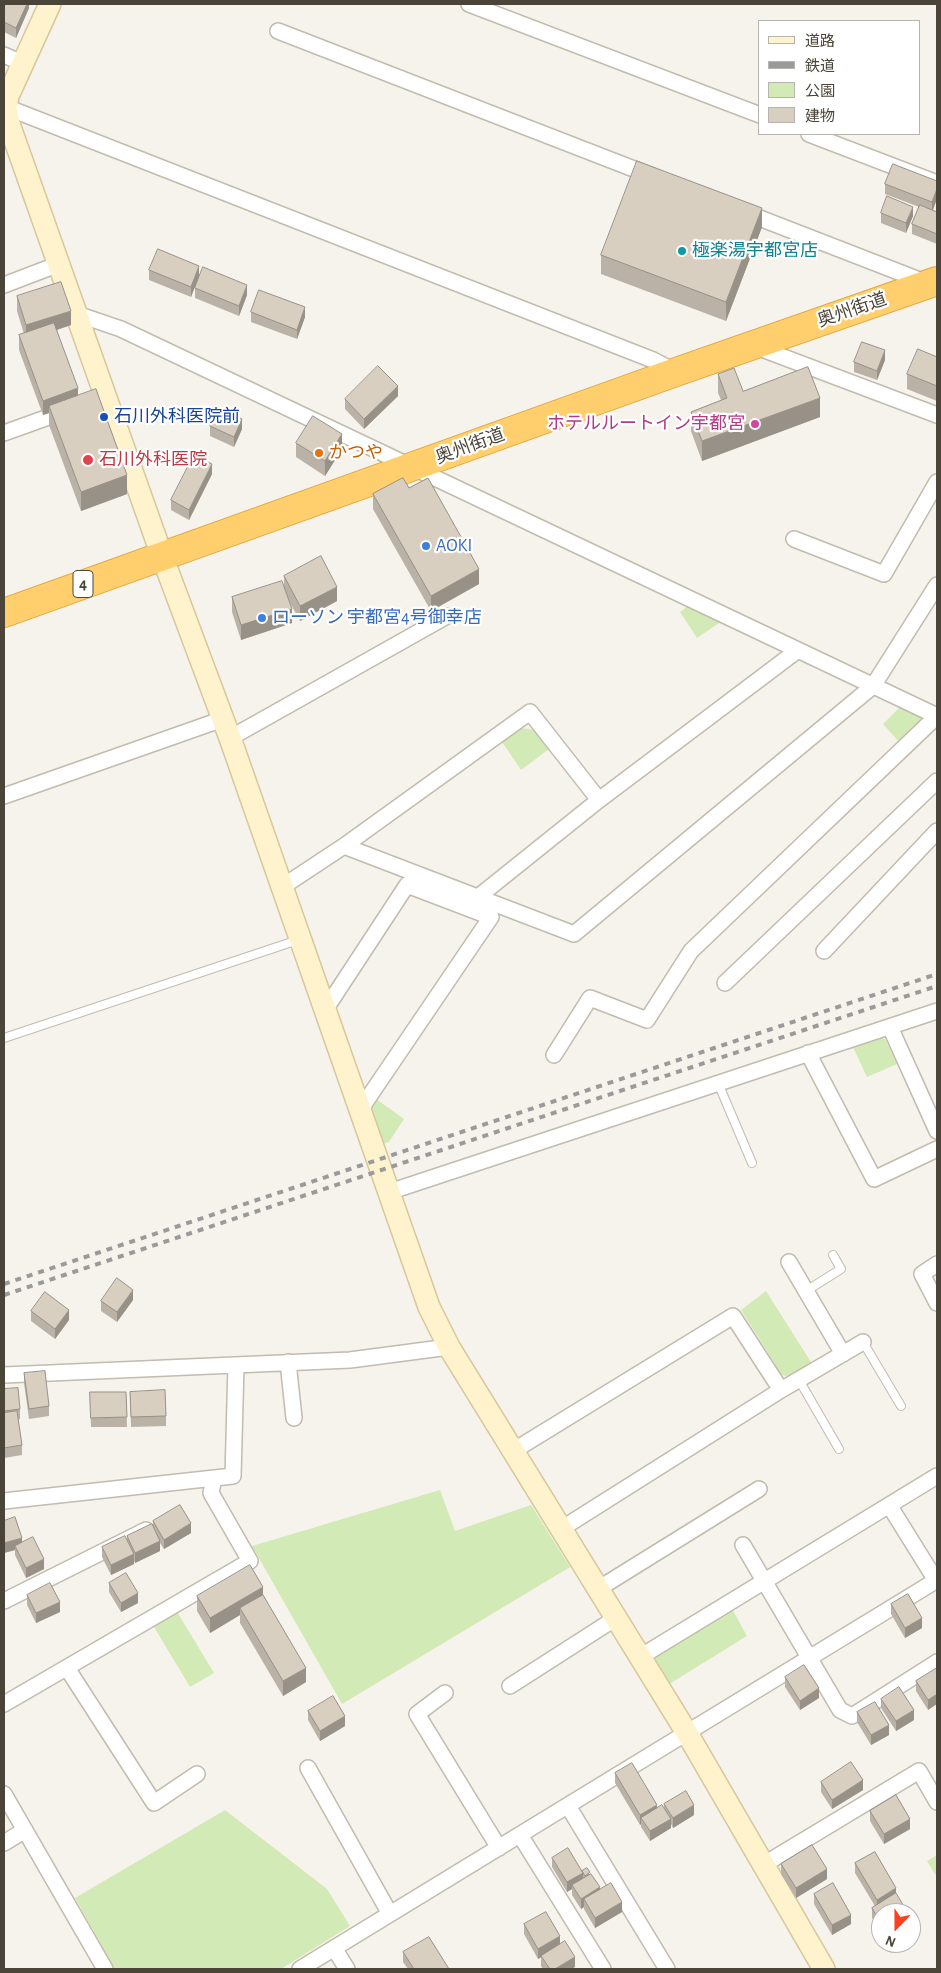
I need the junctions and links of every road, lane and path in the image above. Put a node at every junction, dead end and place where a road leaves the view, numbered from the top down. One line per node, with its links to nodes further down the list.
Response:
1 (50, 4): 4 (street)
2 (469, 4): 6 (street)
3 (278, 31): 8 (street)
4 (13, 59): 5 (street)
5 (6, 106): 11 (street); 16 (street)
6 (758, 114)
7 (812, 135): 9 (street)
8 (665, 181)
9 (937, 183)
10 (730, 206): 12 (street)
11 (59, 264): 13 (street); 14 (street)
12 (933, 282): 15 (highway, 奥州街道 / 4)
13 (4, 285)
14 (77, 314): 20 (street); 23 (street)
15 (753, 345): 16 (highway, 奥州街道 / 4); 18 (street)
16 (676, 372): 20 (highway, 奥州街道 / 4)
17 (78, 407): 19 (street)
18 (937, 415)
19 (4, 433)
20 (412, 467): 23 (highway, 奥州街道 / 4); 27 (street)
21 (937, 482): 22 (street)
22 (794, 539)
23 (162, 556): 25 (highway, 奥州街道 / 4); 30 (street)
24 (937, 585): 28 (street)
25 (4, 613)
26 (447, 616): 30 (street)
27 (798, 650): 28 (street); 33 (street)
28 (872, 686): 29 (street); 37 (street)
29 (937, 716): 46 (street)
30 (226, 728): 32 (street); 36 (street)
31 (937, 781): 40 (street)
32 (4, 796)
33 (599, 800): 35 (street); 37 (street)
34 (937, 831): 39 (street)
35 (344, 846): 36 (street); 37 (street)
36 (282, 887): 38 (street)
37 (478, 897)
38 (300, 939): 41 (street); 44 (lane)
39 (824, 951)
40 (725, 983)
41 (325, 1010): 48 (street); 48 (street)
42 (937, 1011): 43 (street)
43 (890, 1027): 45 (street); 49 (street)
44 (4, 1038)
45 (808, 1054): 47 (street); 50 (street)
46 (554, 1055)
47 (718, 1083): 51 (lane); 52 (street)
48 (360, 1110): 52 (street)
49 (937, 1131)
50 (937, 1149)
51 (752, 1163)
52 (389, 1192): 59 (street)
53 (833, 1255): 56 (lane)
54 (789, 1262): 56 (street)
55 (937, 1264): 57 (street)
56 (806, 1291): 60 (street)
57 (937, 1303)
58 (862, 1342): 60 (street); 66 (lane)
59 (449, 1347): 61 (street); 69 (street)
60 (843, 1354): 64 (street)
61 (288, 1362): 62 (street); 67 (street)
62 (236, 1365): 63 (street); 71 (street)
63 (4, 1376)
64 (798, 1380): 65 (street); 68 (lane)
65 (781, 1390): 69 (street); 76 (street)
66 (901, 1406)
67 (294, 1418)
68 (839, 1449)
69 (513, 1451): 76 (street)
70 (937, 1476): 74 (street)
71 (214, 1478): 73 (street); 86 (street)
72 (759, 1489): 80 (street)
73 (4, 1502)
74 (890, 1505): 78 (street); 79 (street)
75 (155, 1526): 81 (street)
76 (561, 1529): 80 (street)
77 (743, 1545): 78 (street)
78 (765, 1581): 83 (street); 84 (street)
79 (937, 1581): 84 (street)
80 (598, 1588): 82 (street)
81 (4, 1601)
82 (616, 1618): 83 (street); 87 (street)
83 (640, 1657): 90 (street)
84 (809, 1658): 85 (street); 90 (street)
85 (937, 1662)
86 (67, 1668): 89 (street); 92 (street)
87 (510, 1686)
88 (445, 1693): 99 (street)
89 (4, 1704)
90 (687, 1733): 95 (street); 100 (street)
91 (308, 1768): 101 (street)
92 (197, 1774)
93 (4, 1794): 96 (street)
94 (937, 1802): 100 (street)
95 (568, 1806): 97 (street); 107 (street)
96 (25, 1830): 98 (street); 103 (street)
97 (520, 1835): 99 (street); 106 (street)
98 (4, 1843)
99 (499, 1848): 101 (street)
100 (764, 1865): 108 (street)
101 (390, 1914): 102 (street)
102 (334, 1948): 104 (street); 105 (street)
103 (105, 1969)
104 (300, 1969)
105 (347, 1969)
106 (603, 1969)
107 (667, 1969)
108 (824, 1969)

